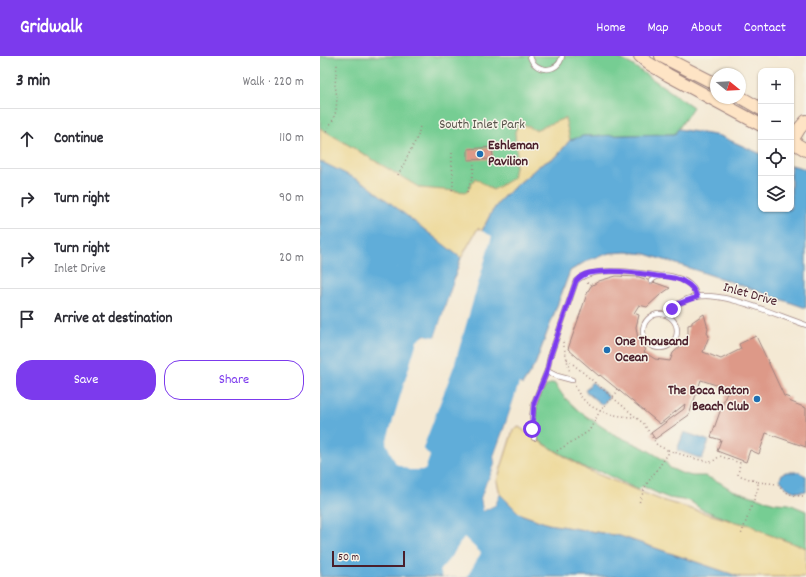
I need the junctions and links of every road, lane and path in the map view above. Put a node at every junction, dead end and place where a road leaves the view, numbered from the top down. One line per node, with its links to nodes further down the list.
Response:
1 (530, 56): 2 (lane)
2 (562, 56)
3 (640, 56): 9 (main road)
4 (661, 56): 6 (main road)
5 (337, 64): 12 (path)
6 (710, 81)
7 (746, 100): 8 (main road)
8 (758, 107)
9 (758, 123)
10 (420, 126): 18 (path)
11 (800, 127): 13 (main road)
12 (326, 131)
13 (792, 140)
14 (794, 144): 15 (main road)
15 (806, 150)
16 (452, 153): 19 (path)
17 (474, 164): 20 (path)
18 (398, 175)
19 (452, 191)
20 (467, 192)
21 (660, 276): 22 (lane); 25 (lane); 30 (lane)
22 (651, 281)
23 (584, 284): 24 (path)
24 (593, 285)
25 (697, 297): 26 (lane, Inlet Drive); 27 (lane, Inlet Drive)
26 (668, 315): 26 (lane)
27 (806, 325)
28 (563, 340): 29 (path)
29 (567, 359): 31 (path); 33 (path)
30 (547, 371): 31 (lane); 36 (lane)
31 (572, 380): 34 (path)
32 (618, 390): 33 (path)
33 (612, 397): 34 (path); 35 (path)
34 (600, 411): 35 (path); 38 (path)
35 (634, 417): 37 (path)
36 (534, 438)
37 (667, 450): 39 (path); 41 (path)
38 (557, 451)
39 (758, 482): 40 (path); 42 (path)
40 (806, 496)
41 (639, 503)
42 (741, 535)

